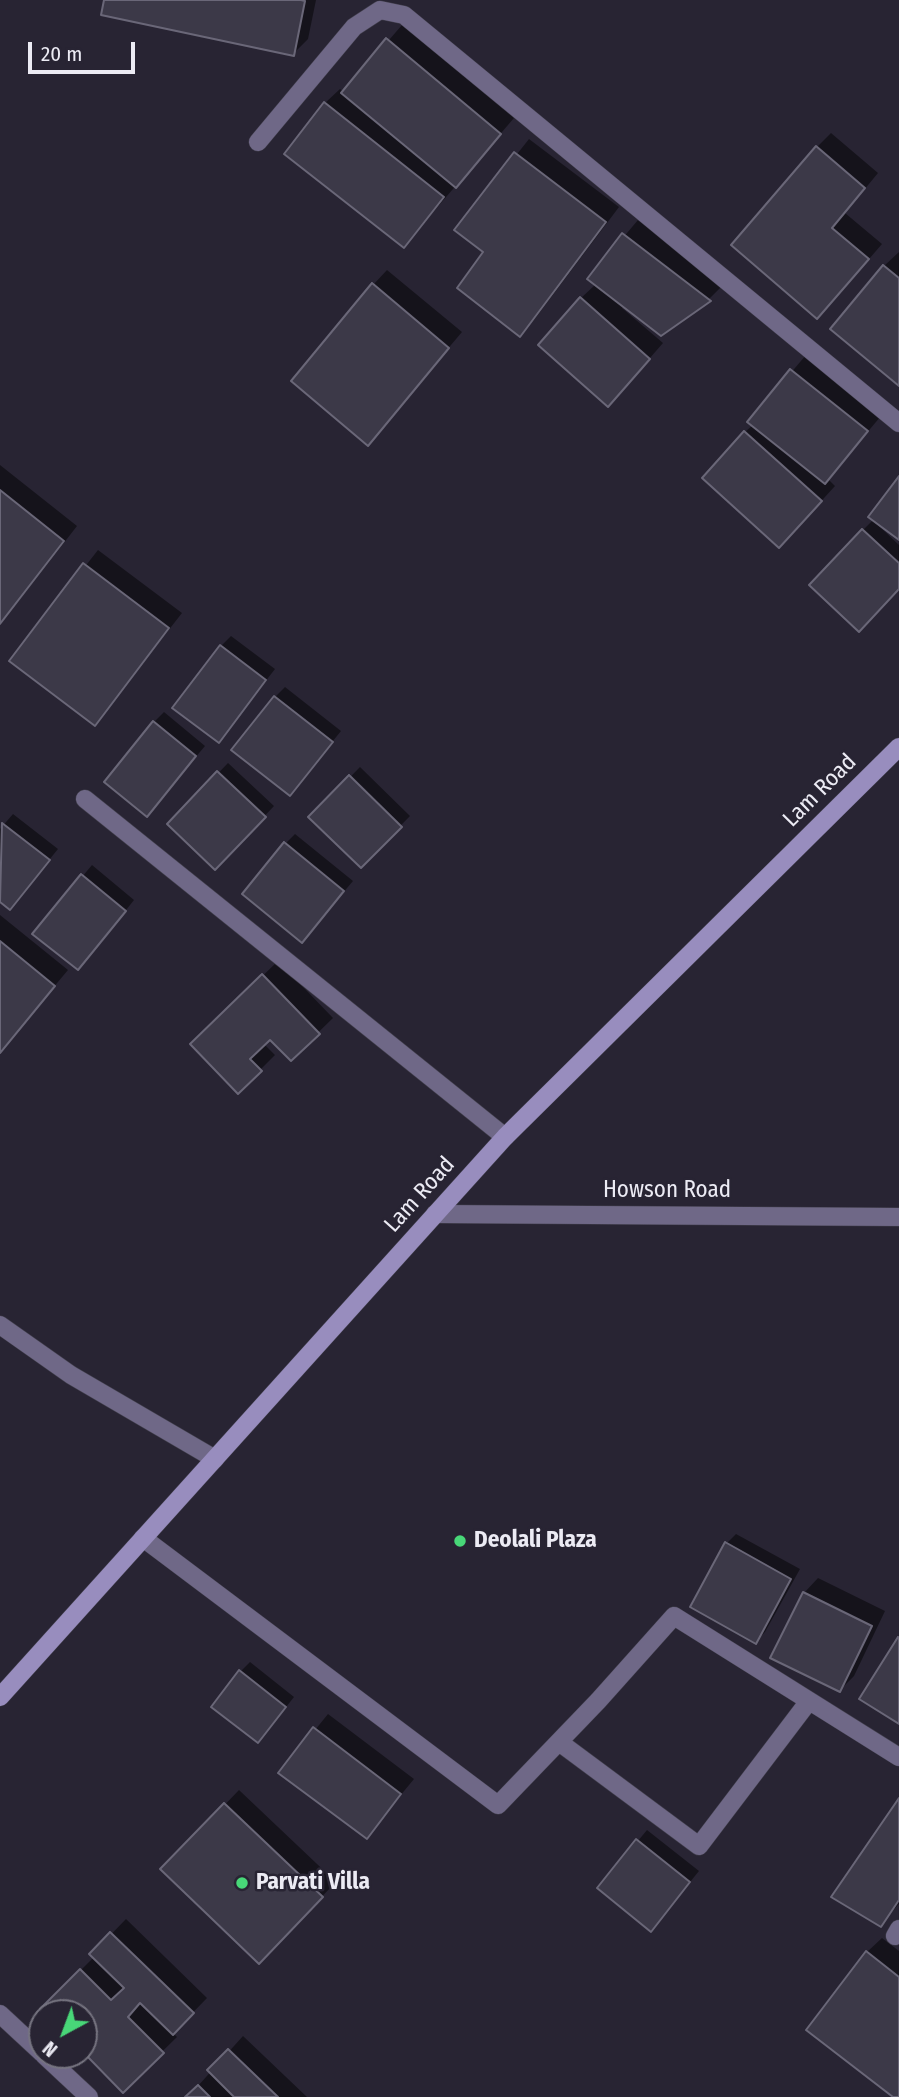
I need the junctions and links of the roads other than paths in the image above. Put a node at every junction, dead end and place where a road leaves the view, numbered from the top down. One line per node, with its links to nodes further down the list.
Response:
1 (258, 142): 2 (street)
2 (899, 423)
3 (899, 747): 5 (main road, Lam Road)
4 (85, 799): 5 (street)
5 (505, 1137): 6 (main road, Lam Road)
6 (435, 1214): 7 (street, Howson Road); 9 (main road, Lam Road)
7 (899, 1217)
8 (0, 1325): 9 (street)
9 (215, 1459): 10 (main road, Lam Road)
10 (144, 1538): 11 (main road, Lam Road); 13 (street)
11 (0, 1697)
12 (809, 1701): 13 (street); 13 (street); 14 (street)
13 (559, 1742)
14 (899, 1757)
15 (0, 2014): 16 (street)
16 (28, 2040)
17 (59, 2069): 18 (street)
18 (89, 2097)

